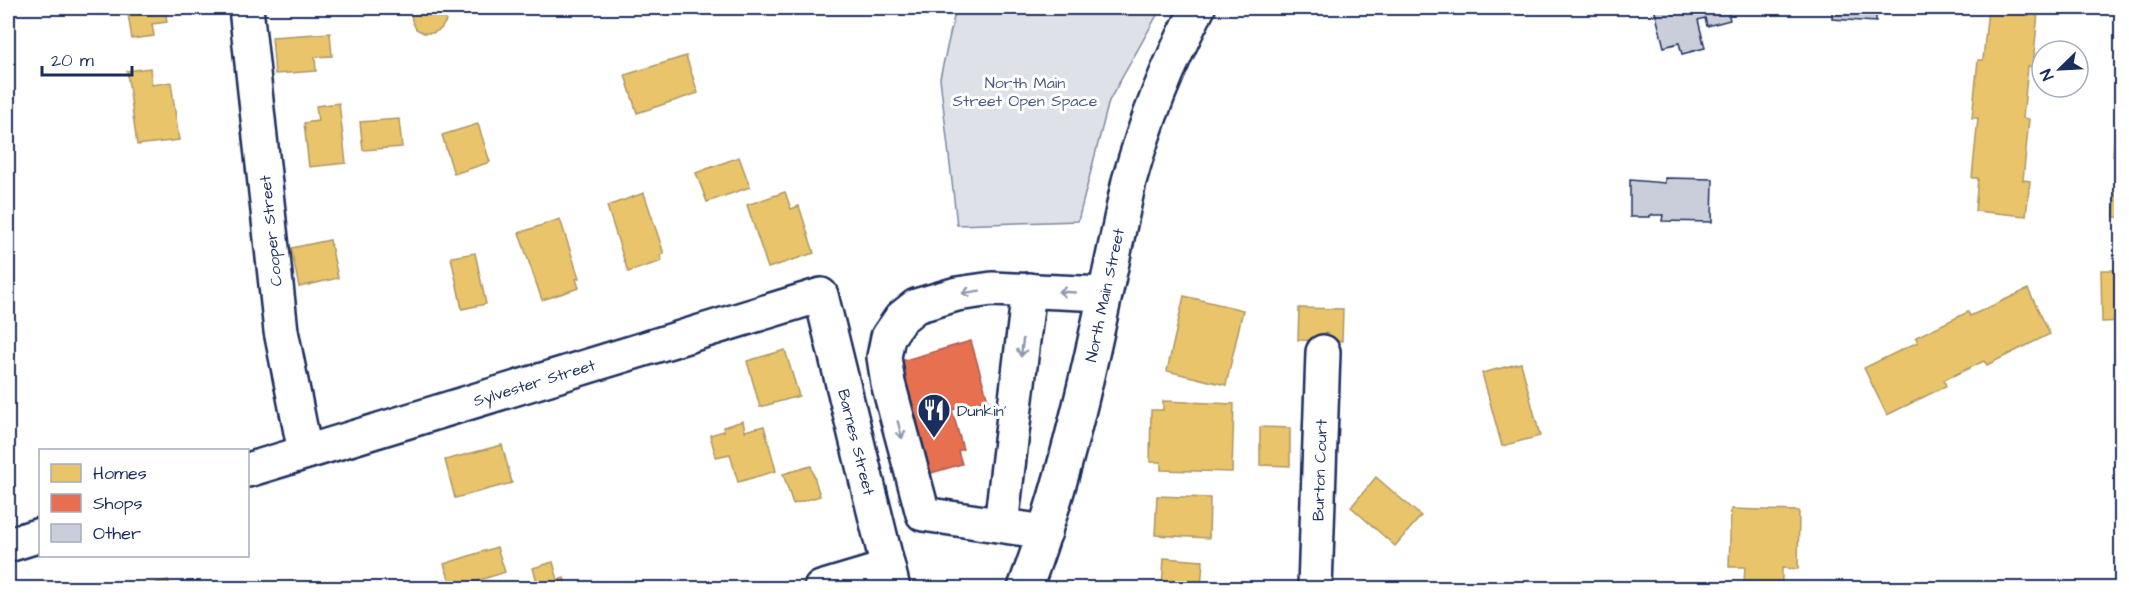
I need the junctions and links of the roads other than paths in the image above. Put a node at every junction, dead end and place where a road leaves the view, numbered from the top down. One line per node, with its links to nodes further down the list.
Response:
1 (246, 8): 7 (street, Cooper Street)
2 (1198, 8): 4 (street, North Main Street)
3 (1029, 290): 4 (street, one-way to 3); 9 (street, one-way to 9); 9 (street, one-way to 9)
4 (1104, 294): 10 (street, North Main Street)
5 (821, 295): 7 (street, Sylvester Street); 13 (street, Barnes Street)
6 (1323, 352): 16 (street, Burton Court)
7 (305, 452): 8 (street, Sylvester Street)
8 (249, 470)
9 (1001, 525): 10 (street)
10 (1045, 532): 15 (street, North Main Street)
11 (39, 534): 12 (street)
12 (8, 545)
13 (891, 578): 14 (street)
14 (821, 588)
15 (1025, 588)
16 (1315, 588)

